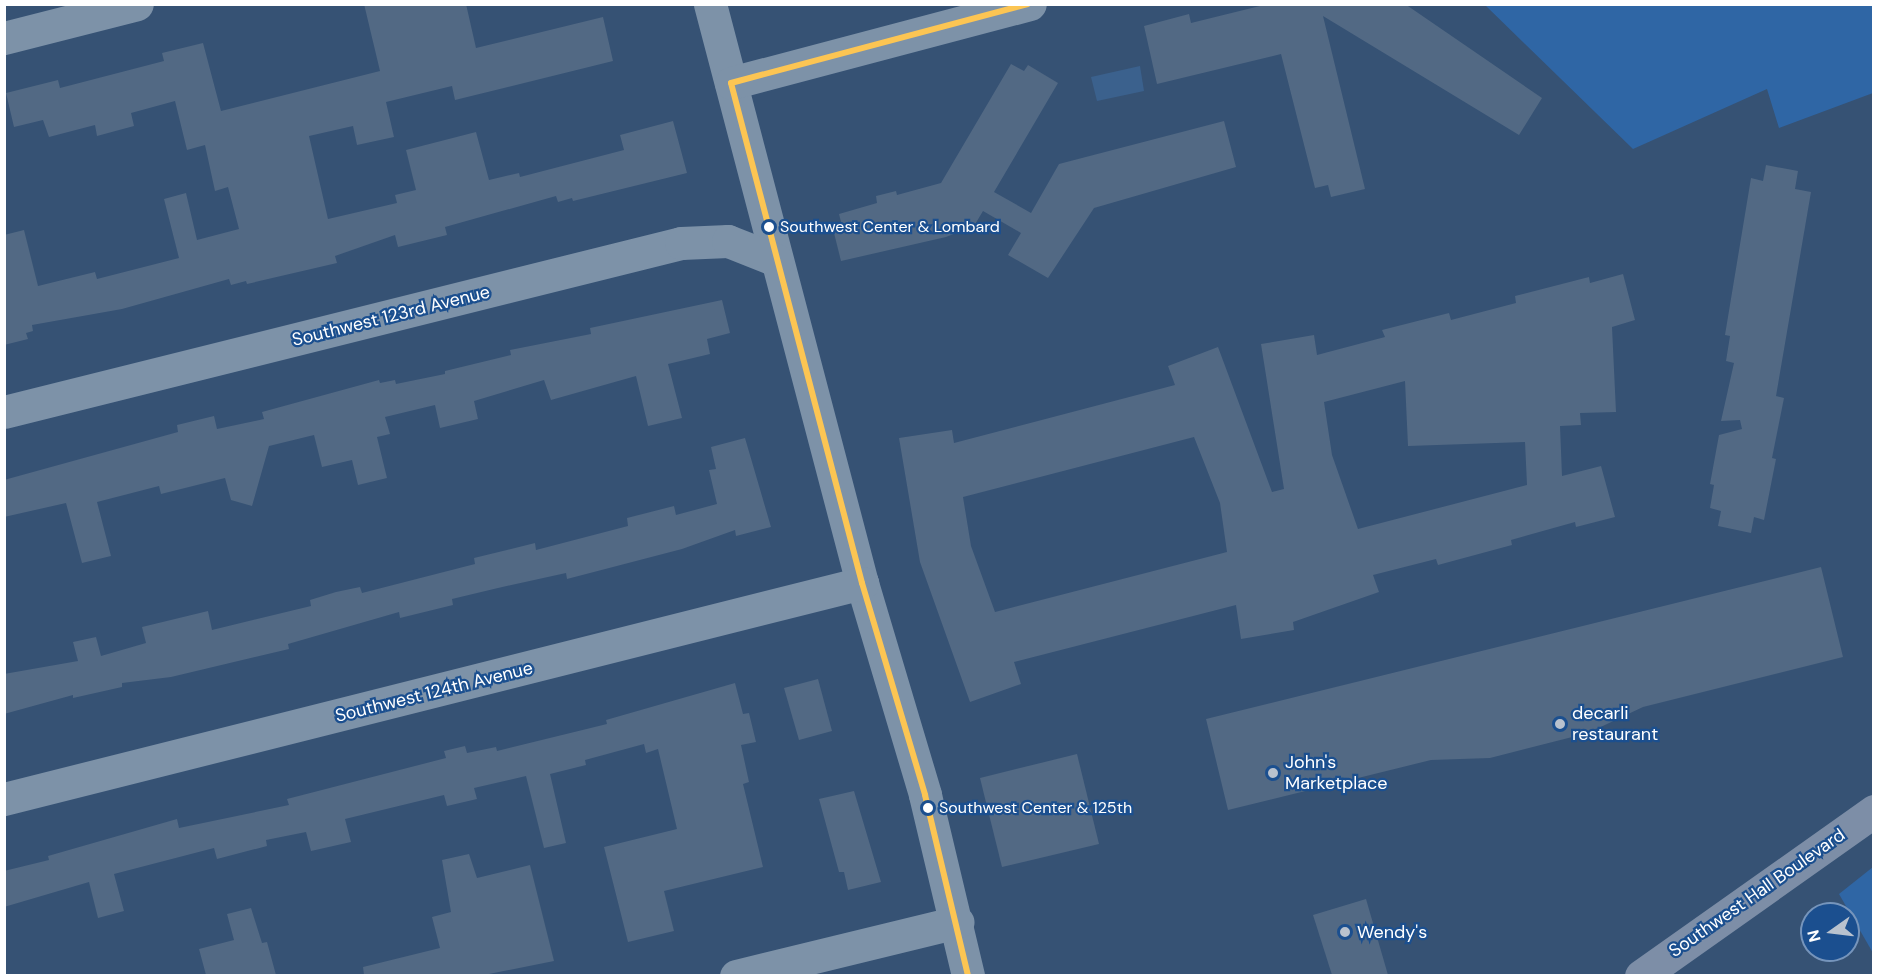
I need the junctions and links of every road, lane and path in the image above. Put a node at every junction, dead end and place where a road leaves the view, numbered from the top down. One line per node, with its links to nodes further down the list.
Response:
1 (137, 4): 4 (street)
2 (710, 4): 5 (street)
3 (1030, 4): 5 (street)
4 (4, 38)
5 (731, 83): 6 (street)
6 (776, 260): 7 (street, Southwest 123rd Avenue); 8 (street)
7 (4, 412)
8 (862, 582): 9 (street, Southwest 124th Avenue); 11 (street)
9 (4, 799)
10 (1874, 811): 14 (main road, Southwest Hall Boulevard)
11 (957, 922): 12 (street); 13 (street)
12 (736, 975)
13 (968, 975)
14 (1641, 975)

